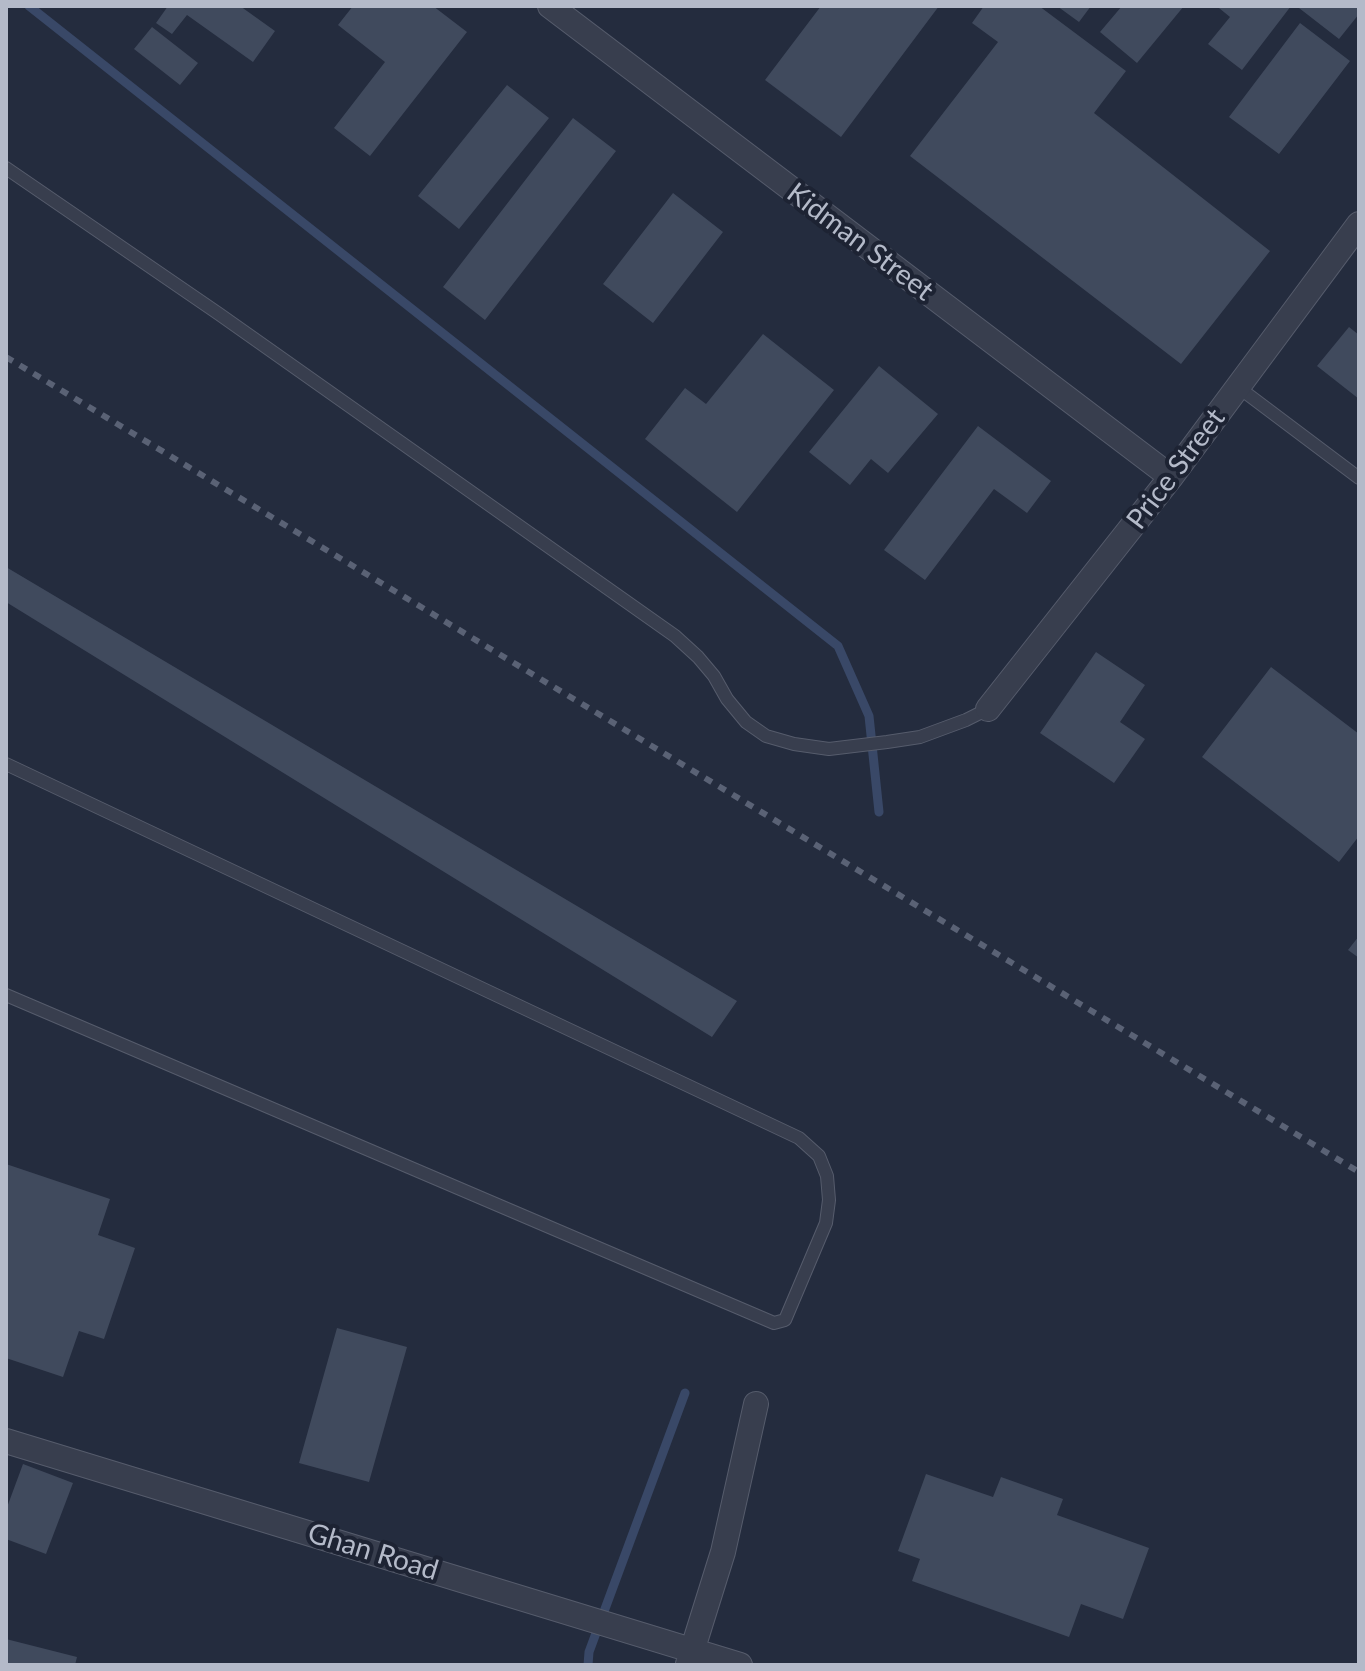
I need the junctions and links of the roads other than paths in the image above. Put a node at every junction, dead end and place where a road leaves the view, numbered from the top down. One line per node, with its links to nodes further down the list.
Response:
1 (550, 6): 5 (street, Kidman Street)
2 (6, 168): 7 (lane)
3 (1359, 224): 4 (street, Price Street)
4 (1238, 387): 5 (street, Price Street); 6 (lane)
5 (1171, 477): 7 (street, Price Street)
6 (1359, 478)
7 (988, 709)
8 (6, 764): 9 (lane)
9 (6, 995)
10 (756, 1404): 12 (street)
11 (6, 1441): 12 (street, Ghan Road)
12 (690, 1658): 13 (street, Ghan Road)
13 (740, 1665)

